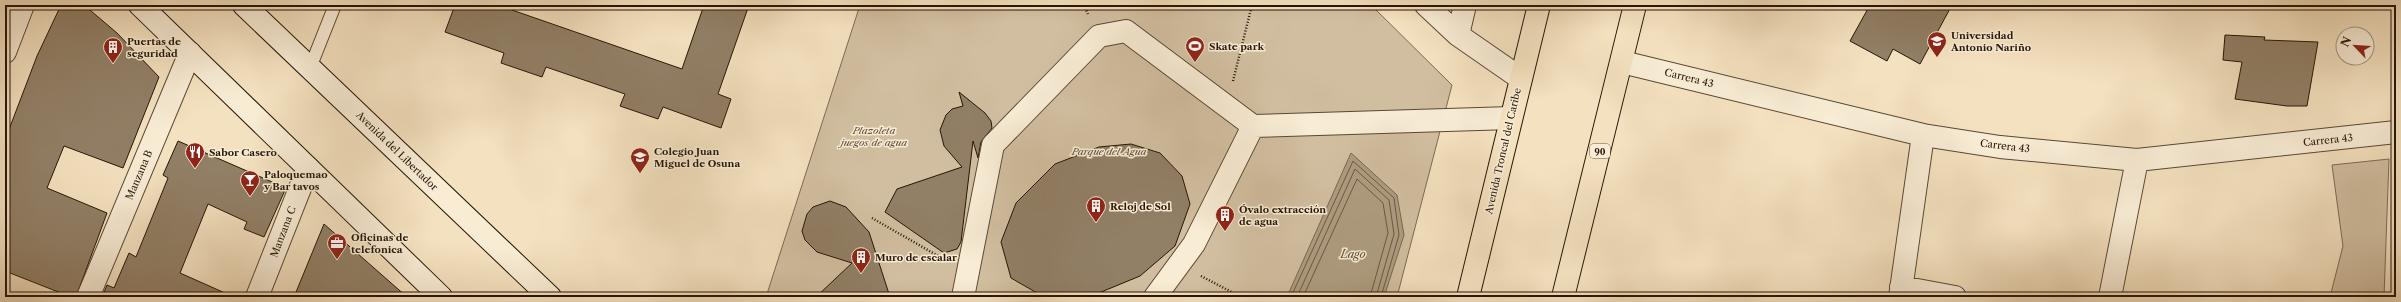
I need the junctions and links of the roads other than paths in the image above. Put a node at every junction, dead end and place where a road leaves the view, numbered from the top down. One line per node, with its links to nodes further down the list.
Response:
1 (23, 5): 10 (street)
2 (140, 5): 11 (street)
3 (244, 5): 13 (street, Avenida del Libertador)
4 (335, 5): 13 (lane)
5 (1426, 5): 9 (street)
6 (1465, 5): 9 (street)
7 (1539, 5): 14 (highway, Avenida Troncal del Caribe)
8 (1635, 5): 12 (highway, 90)
9 (1458, 35): 14 (street)
10 (5, 52)
11 (190, 53): 20 (street); 23 (street, Manzana B)
12 (1622, 62): 18 (street, Carrera 43); 29 (highway, 90)
13 (310, 68): 25 (street, Avenida del Libertador)
14 (1520, 78): 15 (highway, Avenida Troncal del Caribe)
15 (1511, 118): 16 (street); 28 (highway, Avenida Troncal del Caribe)
16 (1253, 126): 26 (street); 27 (street)
17 (2396, 132): 19 (street, Carrera 43)
18 (1923, 134): 19 (street, Carrera 43); 21 (street)
19 (2137, 160): 31 (street)
20 (308, 168): 22 (street); 24 (street, Manzana C)
21 (1900, 292): 30 (street)
22 (433, 294)
23 (88, 297)
24 (257, 297)
25 (550, 297)
26 (963, 297)
27 (1155, 297)
28 (1468, 297)
29 (1563, 297)
30 (1955, 297)
31 (2110, 297)

